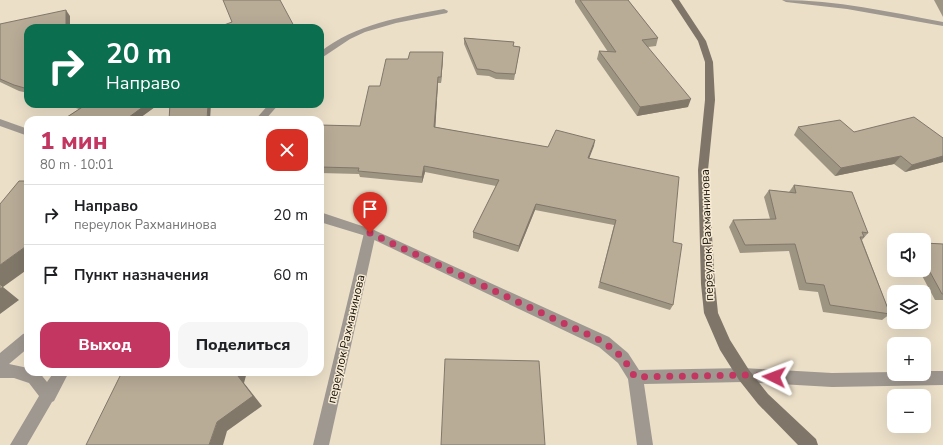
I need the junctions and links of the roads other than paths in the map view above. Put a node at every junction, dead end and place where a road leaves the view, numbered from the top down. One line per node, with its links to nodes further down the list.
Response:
1 (675, 0): 18 (street, переулок Рахманинова)
2 (786, 0): 4 (street)
3 (444, 11): 5 (street)
4 (943, 24)
5 (324, 52)
6 (270, 108): 7 (street)
7 (264, 116)
8 (0, 122): 9 (street)
9 (11, 126): 10 (street); 11 (street)
10 (24, 131)
11 (0, 134)
12 (324, 218): 13 (street)
13 (370, 233): 21 (street); 25 (street, переулок Рахманинова)
14 (24, 342): 15 (street)
15 (0, 362)
16 (0, 371): 17 (street)
17 (24, 374)
18 (744, 375): 21 (street); 22 (street); 27 (street, переулок Рахманинова)
19 (31, 376): 23 (street)
20 (60, 376): 23 (street)
21 (635, 377): 26 (street)
22 (943, 378)
23 (49, 396): 24 (street)
24 (18, 445)
25 (321, 445)
26 (645, 445)
27 (810, 445)

